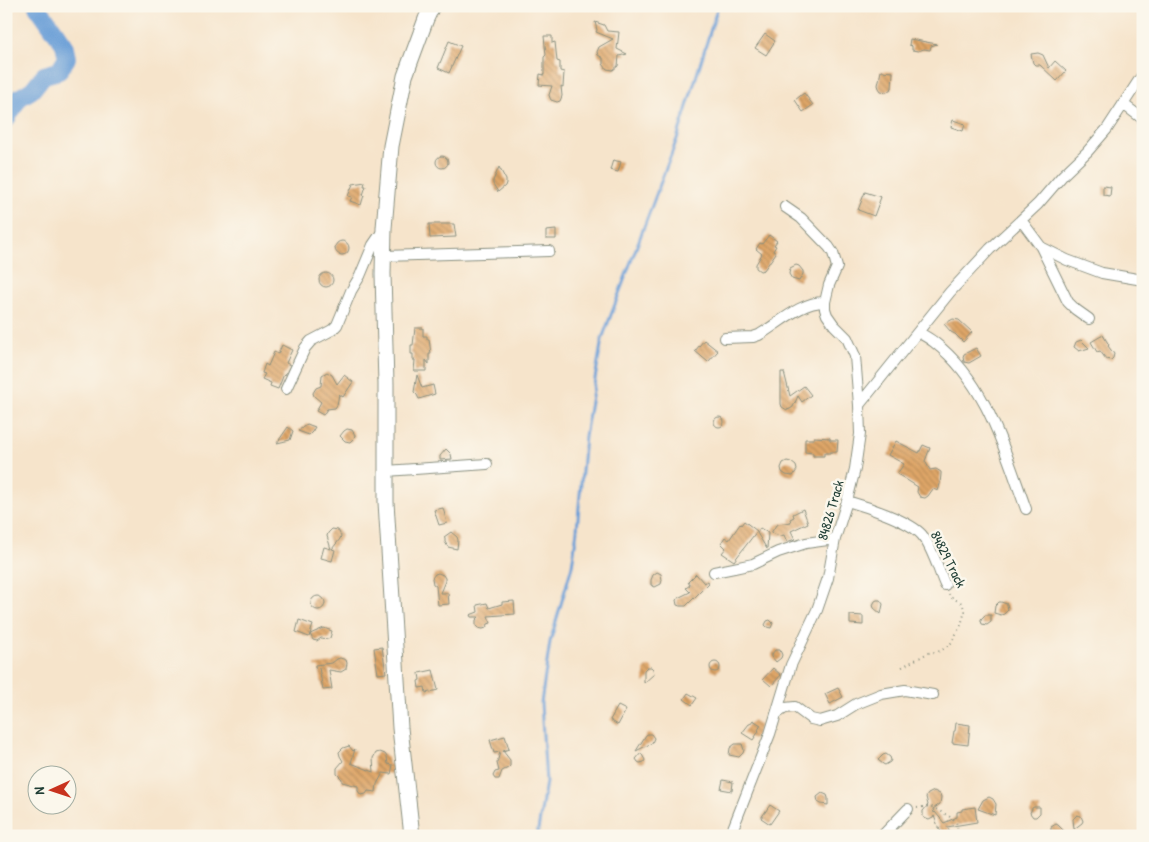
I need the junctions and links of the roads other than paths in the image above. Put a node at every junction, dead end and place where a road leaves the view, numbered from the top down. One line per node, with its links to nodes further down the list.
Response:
1 (432, 6): 7 (street)
2 (1143, 74): 3 (street)
3 (1122, 104): 4 (street); 6 (street)
4 (1143, 119)
5 (785, 207): 12 (street)
6 (1021, 220): 8 (street); 14 (street)
7 (384, 228): 10 (street); 16 (street)
8 (1041, 247): 11 (street); 13 (street)
9 (549, 251): 10 (street)
10 (384, 256): 19 (street)
11 (1143, 280)
12 (824, 302): 15 (street); 17 (street, 84826 Track)
13 (1089, 318)
14 (918, 332): 17 (street); 21 (street)
15 (725, 338)
16 (286, 389)
17 (859, 405): 20 (street, 84826 Track)
18 (487, 464): 19 (street)
19 (386, 471): 28 (street)
20 (847, 501): 22 (street, 84826 Track); 24 (street, 84829 Track)
21 (1026, 509)
22 (835, 539): 23 (street); 26 (street, 84826 Track)
23 (714, 572)
24 (945, 585)
25 (933, 695): 26 (street)
26 (776, 714): 29 (street, 84826 Track)
27 (908, 809): 30 (street)
28 (412, 836)
29 (730, 836)
30 (882, 836)

